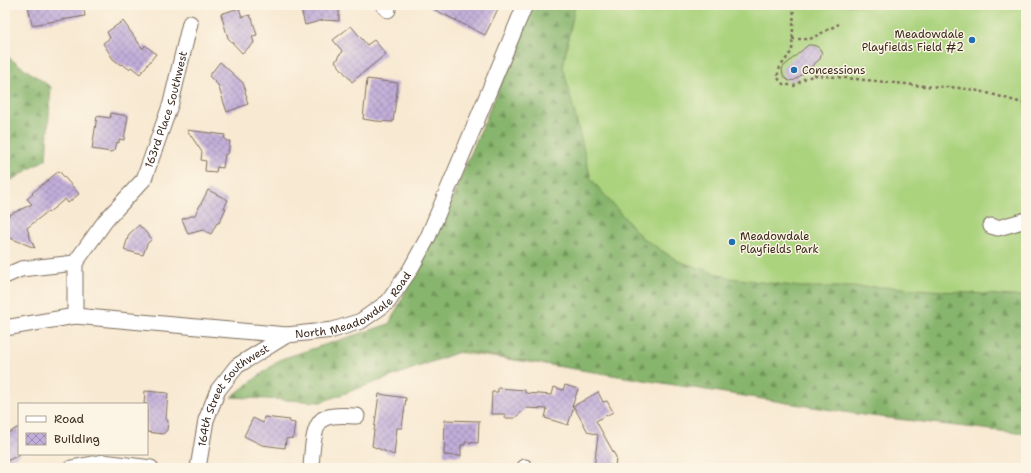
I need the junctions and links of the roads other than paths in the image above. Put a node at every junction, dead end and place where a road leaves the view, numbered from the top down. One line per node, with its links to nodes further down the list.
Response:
1 (525, 5): 9 (street, North Meadowdale Road)
2 (190, 23): 5 (street, 163rd Place Southwest)
3 (1026, 220): 4 (street)
4 (991, 226)
5 (75, 263): 6 (street); 7 (street)
6 (5, 276)
7 (75, 316): 8 (street, North Meadowdale Road); 9 (street, North Meadowdale Road)
8 (5, 328)
9 (287, 335): 13 (street, 164th Street Southwest)
10 (357, 416): 14 (street)
11 (71, 468): 12 (street)
12 (151, 468)
13 (198, 468)
14 (311, 468)

